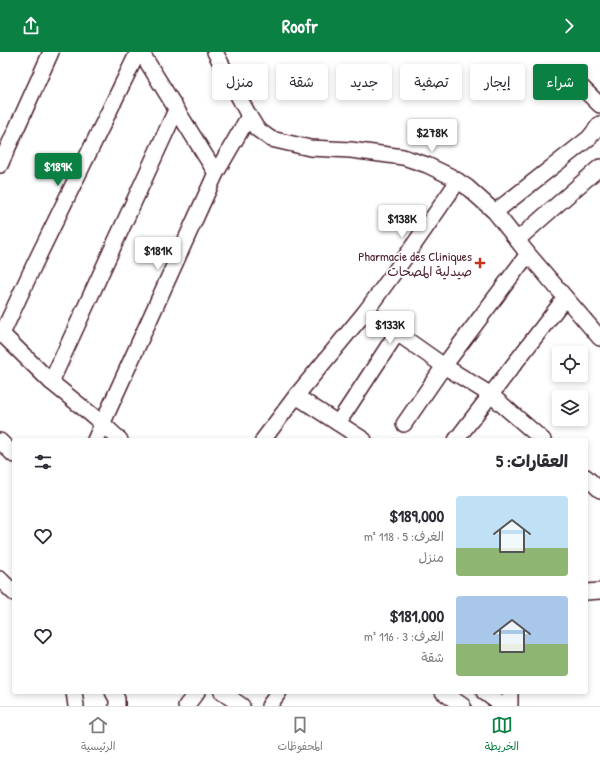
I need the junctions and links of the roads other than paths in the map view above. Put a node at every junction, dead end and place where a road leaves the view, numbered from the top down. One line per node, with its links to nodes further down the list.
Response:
1 (51, 52): 9 (street)
2 (139, 52): 6 (street); 18 (street)
3 (215, 52): 7 (street)
4 (588, 93): 5 (street)
5 (600, 105)
6 (176, 110): 11 (street); 22 (street)
7 (249, 116): 11 (street); 12 (street)
8 (600, 124): 13 (street)
9 (0, 165)
10 (600, 167): 14 (street)
11 (216, 173): 26 (street)
12 (458, 181): 13 (street); 17 (street)
13 (495, 212): 14 (street)
14 (517, 240): 15 (street)
15 (528, 254): 16 (street); 21 (street)
16 (565, 298): 20 (street); 23 (street)
17 (366, 311): 19 (street); 24 (street)
18 (1, 333): 22 (street)
19 (397, 334): 21 (street); 25 (street)
20 (600, 338)
21 (444, 366): 23 (street); 27 (street)
22 (51, 382): 26 (street)
23 (490, 395): 32 (street); 33 (street)
24 (296, 396): 25 (street); 30 (street)
25 (338, 423): 31 (street)
26 (103, 424): 28 (street); 29 (street)
27 (404, 424)
28 (96, 438)
29 (118, 438)
30 (266, 438)
31 (361, 438)
32 (458, 438)
33 (541, 438)
34 (0, 441): 35 (street)
35 (12, 453)
36 (588, 480): 37 (street)
37 (600, 490): 38 (street)
38 (588, 492)
39 (0, 579): 40 (street)
40 (12, 591)
41 (600, 591): 42 (street)
42 (588, 592)
43 (73, 694): 51 (street)
44 (114, 694): 52 (street)
45 (195, 694): 53 (street)
46 (225, 694): 54 (street)
47 (278, 694): 55 (street)
48 (446, 694): 56 (street)
49 (487, 694): 57 (street)
50 (510, 694): 58 (street)
51 (76, 706)
52 (117, 706)
53 (186, 706)
54 (242, 706)
55 (269, 706)
56 (463, 706)
57 (503, 706)
58 (510, 706)

